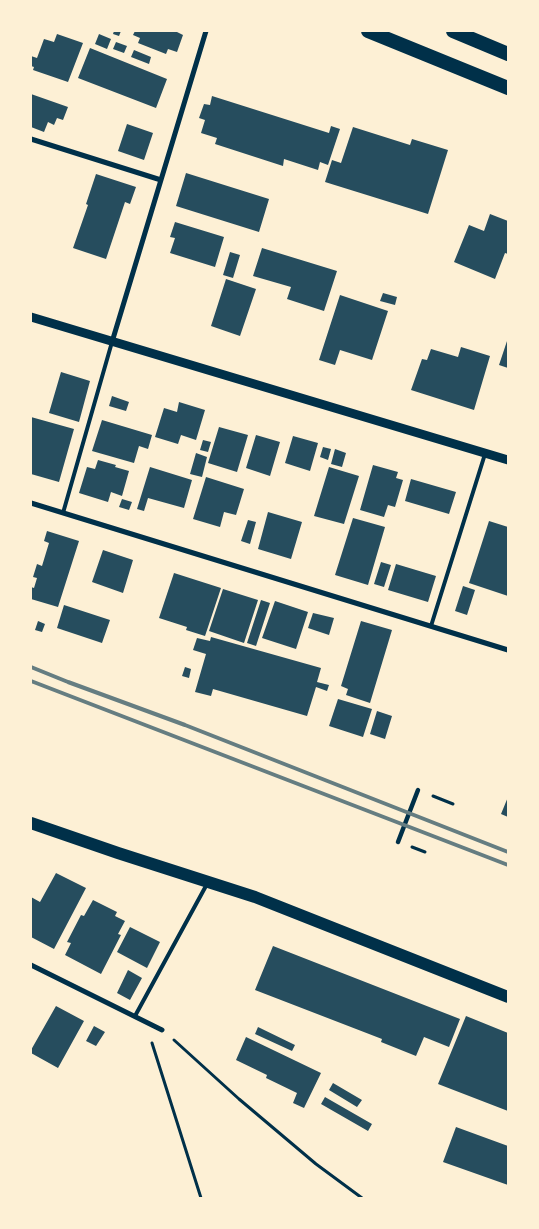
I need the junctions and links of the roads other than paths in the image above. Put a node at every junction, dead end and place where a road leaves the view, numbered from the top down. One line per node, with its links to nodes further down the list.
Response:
1 (206, 31): 7 (street)
2 (368, 31): 5 (highway)
3 (453, 31): 4 (highway)
4 (508, 54)
5 (508, 88)
6 (31, 138): 7 (street)
7 (161, 180): 9 (street)
8 (31, 317): 9 (street)
9 (112, 342): 10 (street); 13 (lane)
10 (485, 453): 11 (street); 14 (lane)
11 (508, 460)
12 (31, 503): 13 (street)
13 (63, 513): 14 (street)
14 (431, 626): 15 (street)
15 (508, 650)
16 (418, 790): 18 (street)
17 (31, 823): 19 (main road)
18 (398, 842)
19 (208, 882): 21 (main road); 22 (lane)
20 (31, 965): 22 (street)
21 (508, 996)
22 (135, 1016): 23 (street)
23 (162, 1030)

